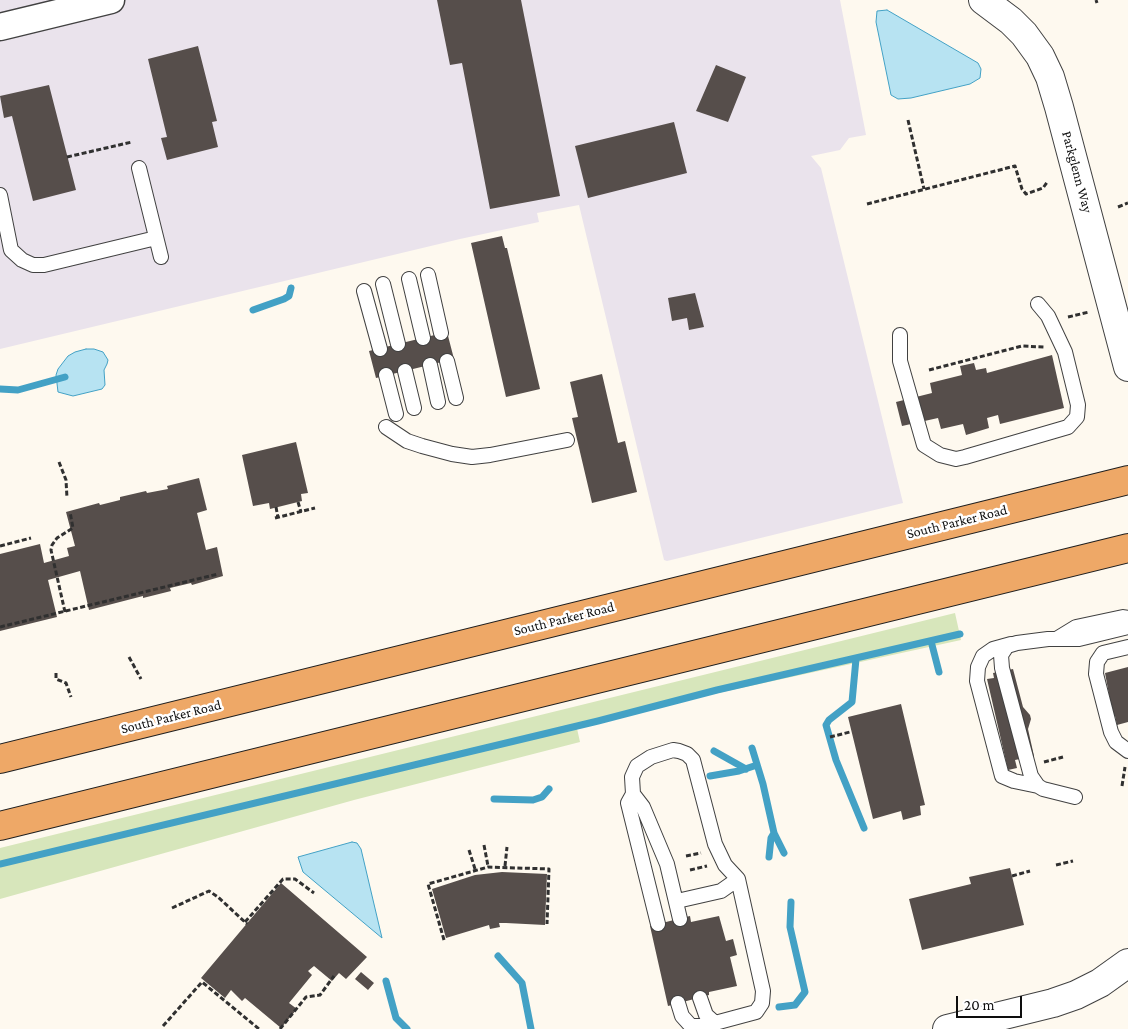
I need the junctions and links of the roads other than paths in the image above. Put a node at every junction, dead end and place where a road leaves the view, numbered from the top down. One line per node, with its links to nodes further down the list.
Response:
1 (111, 0): 3 (street)
2 (983, 0): 20 (street, Parkglenn Way)
3 (0, 27)
4 (139, 168): 6 (lane)
5 (0, 195): 6 (lane)
6 (156, 238): 7 (lane)
7 (161, 257)
8 (428, 275): 13 (lane)
9 (409, 279): 15 (lane)
10 (383, 284): 16 (lane)
11 (364, 291): 17 (lane)
12 (1038, 304): 14 (lane)
13 (441, 333)
14 (900, 335)
15 (423, 338)
16 (398, 344)
17 (380, 348)
18 (447, 361): 23 (lane)
19 (430, 365): 24 (lane)
20 (1128, 367)
21 (405, 370): 25 (lane)
22 (386, 375): 26 (lane)
23 (456, 398)
24 (438, 402)
25 (414, 408)
26 (396, 414)
27 (386, 427): 28 (lane)
28 (567, 440)
29 (1128, 480): 37 (highway, South Parker Road)
30 (1128, 548): 41 (highway)
31 (1128, 618): 33 (lane)
32 (1128, 627): 33 (lane)
33 (1057, 639): 34 (lane)
34 (1012, 644): 38 (lane); 38 (lane)
35 (1128, 647): 36 (lane)
36 (1128, 751)
37 (0, 759)
38 (1038, 786): 40 (lane)
39 (633, 794): 42 (lane); 43 (lane); 45 (lane)
40 (1075, 797)
41 (0, 826)
42 (738, 879): 43 (lane); 49 (lane)
43 (677, 901): 44 (lane)
44 (680, 919)
45 (658, 924)
46 (1128, 963): 50 (street)
47 (700, 998): 49 (lane)
48 (678, 1003): 49 (lane)
49 (715, 1023)
50 (947, 1029)

